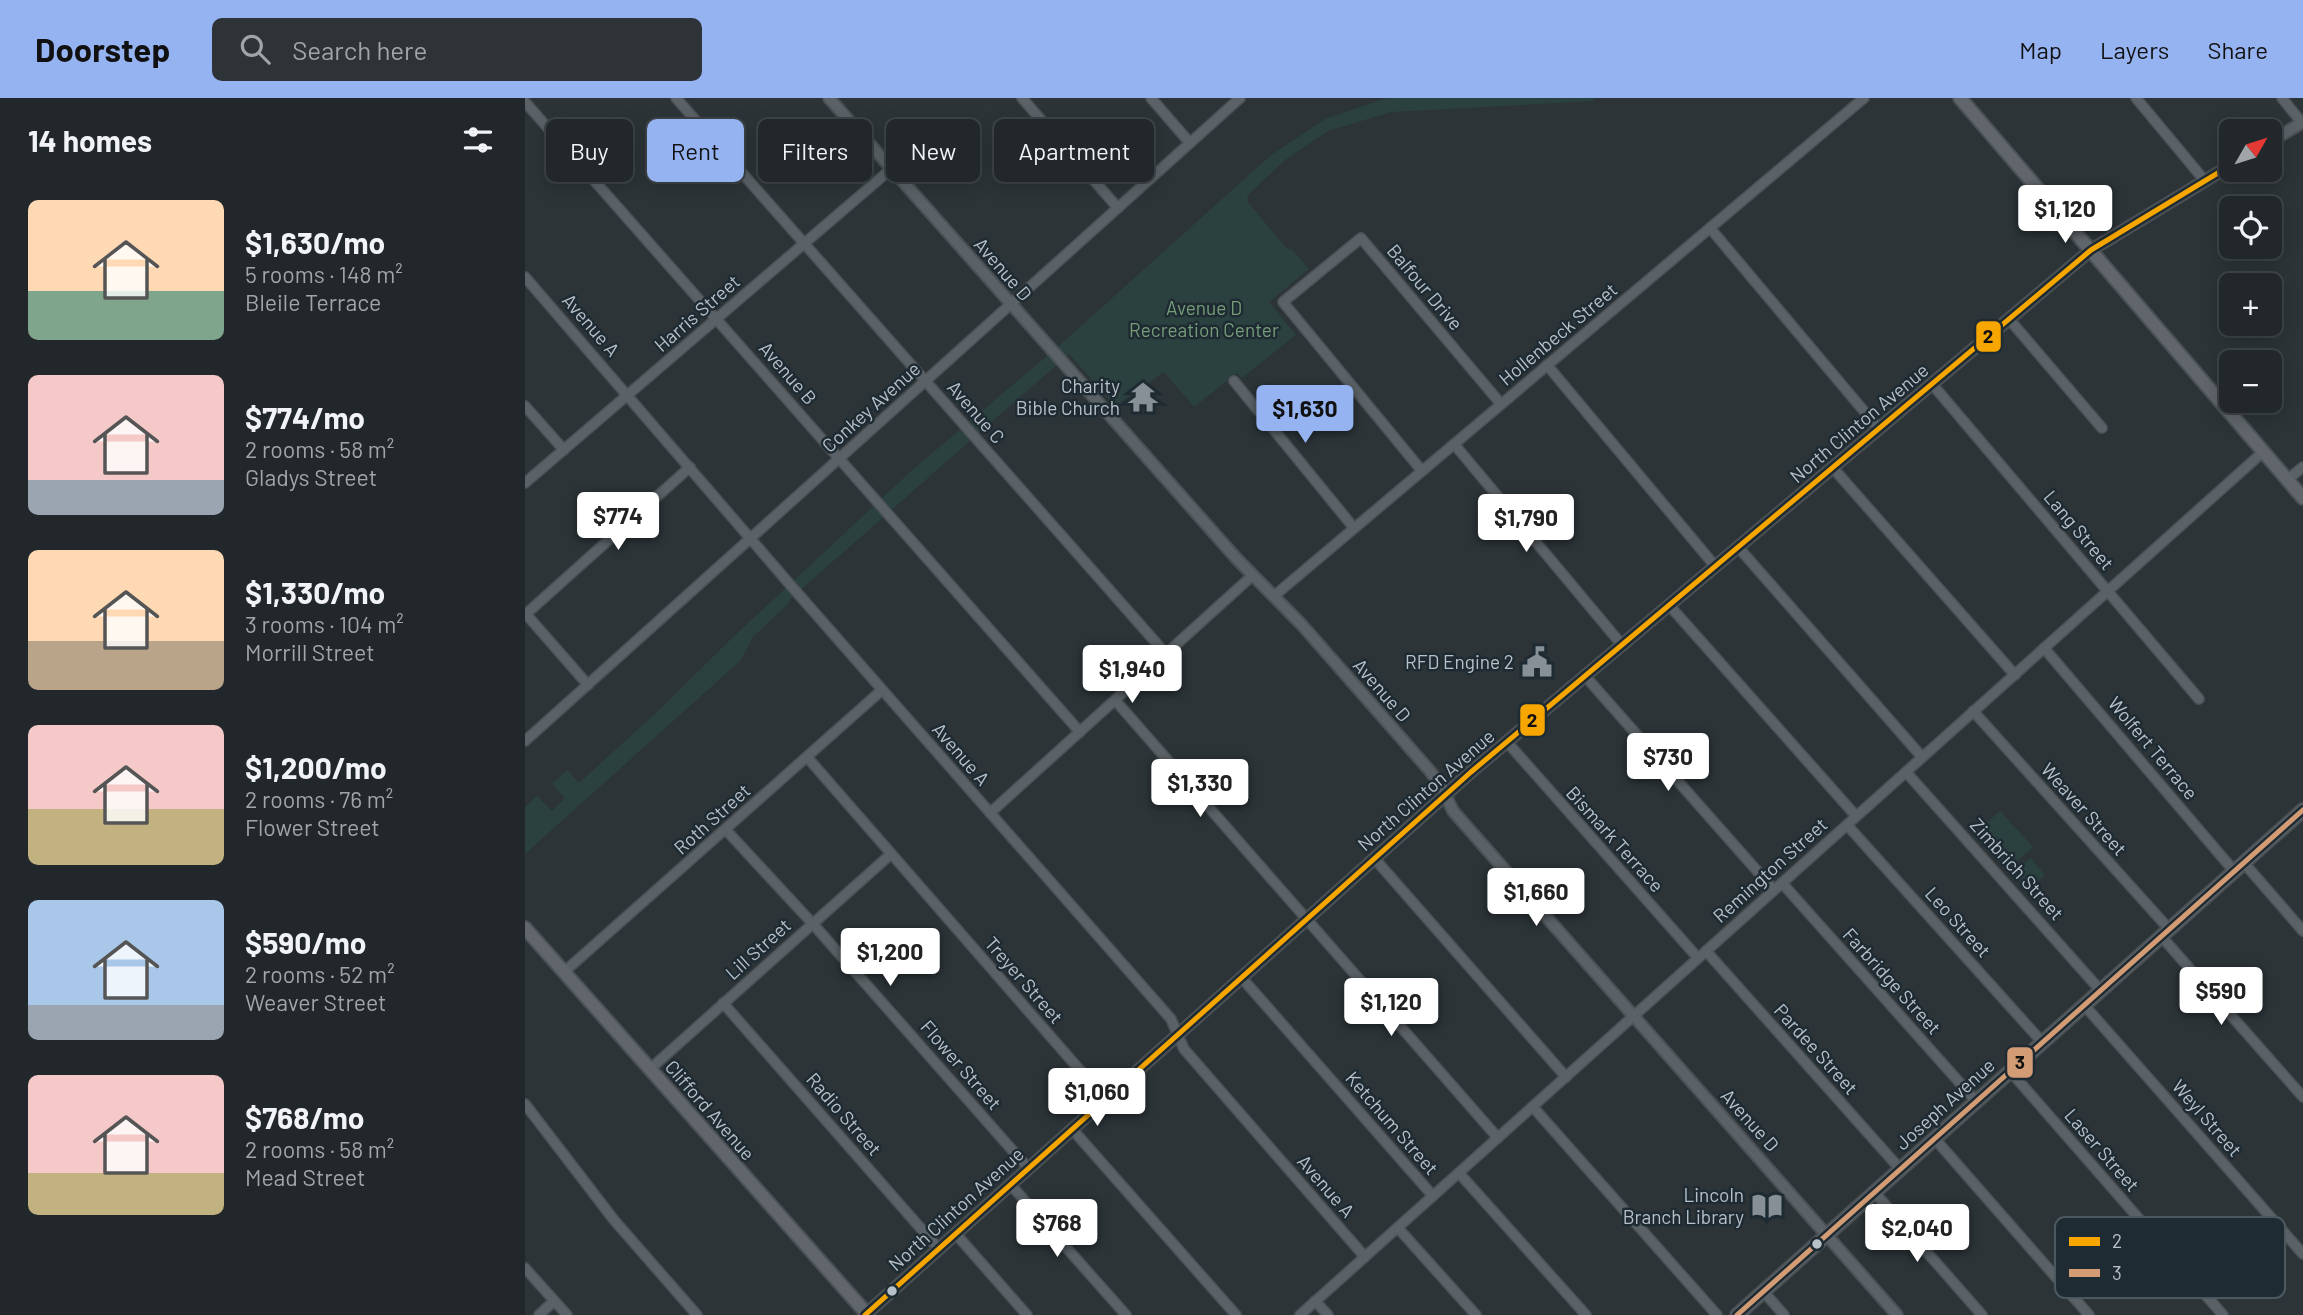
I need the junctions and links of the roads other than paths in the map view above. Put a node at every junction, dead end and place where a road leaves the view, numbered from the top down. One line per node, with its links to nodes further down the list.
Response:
1 (676, 98): 21 (street, Avenue C)
2 (829, 98): 14 (street, Avenue D)
3 (1022, 98): 19 (street)
4 (1151, 98): 13 (street)
5 (1240, 98): 13 (street, Conkey Avenue)
6 (1864, 98): 20 (street, Hollenbeck Street)
7 (1960, 98): 22 (main road)
8 (2136, 98): 17 (street)
9 (2282, 98): 11 (street)
10 (525, 102): 25 (street, Avenue B)
11 (2302, 123): 12 (street)
12 (2282, 135)
13 (1190, 143): 19 (street, Conkey Avenue)
14 (886, 163)
15 (2219, 172): 17 (street, North Clinton Avenue)
16 (886, 173): 21 (street, Harris Street)
17 (2204, 181): 22 (street, North Clinton Avenue)
18 (903, 182): 24 (street, Avenue D)
19 (1118, 208): 24 (street, Conkey Avenue)
20 (1710, 228): 27 (street, Hollenbeck Street); 35 (street)
21 (804, 244): 25 (street, Harris Street); 28 (street, Avenue C)
22 (2091, 250): 26 (street, North Clinton Avenue); 38 (main road)
23 (525, 276): 31 (street, Avenue A)
24 (1011, 304): 28 (street, Conkey Avenue); 51 (street, Avenue D)
25 (717, 319): 31 (street, Harris Street); 39 (street, Avenue B)
26 (2009, 319): 30 (street, North Clinton Avenue); 34 (street)
27 (1547, 365): 32 (street, Hollenbeck Street); 50 (street)
28 (926, 381): 39 (street, Conkey Avenue); 58 (street, Avenue C)
29 (1234, 381): 47 (street)
30 (1932, 384): 35 (street, North Clinton Avenue); 52 (street, Lang Street)
31 (629, 395): 37 (street, Harris Street); 40 (street, Avenue A)
32 (1501, 404): 36 (street, Hollenbeck Street); 43 (street, Balfour Drive)
33 (525, 406): 37 (street)
34 (2102, 428)
35 (1879, 429): 42 (street, North Clinton Avenue)
36 (1454, 444): 43 (street, Hollenbeck Street); 56 (street)
37 (564, 450): 45 (street, Harris Street)
38 (2263, 452): 44 (main road); 52 (street, Remington Street)
39 (840, 458): 48 (street, Conkey Avenue); 66 (street, Avenue B)
40 (690, 467): 48 (street, Avenue A); 55 (street)
41 (2303, 467): 44 (street)
42 (1833, 468): 49 (street, North Clinton Avenue); 59 (street)
43 (1422, 471): 47 (street, Hollenbeck Street)
44 (2287, 480): 46 (main road)
45 (525, 483)
46 (2303, 498)
47 (1353, 528): 53 (street, Hollenbeck Street)
48 (751, 538): 61 (street, Conkey Avenue); 62 (street, Avenue A)
49 (1738, 547): 50 (street, North Clinton Avenue); 70 (street)
50 (1715, 566): 54 (street, North Clinton Avenue)
51 (1252, 575): 53 (street, Avenue D); 58 (street)
52 (2108, 591): 57 (street, Remington Street); 63 (street, Lang Street)
53 (1274, 596): 72 (street, Avenue D)
54 (1669, 605): 56 (street, North Clinton Avenue); 75 (street)
55 (525, 614): 61 (street)
56 (1622, 645): 60 (street, North Clinton Avenue)
57 (2044, 648): 59 (street, Remington Street); 80 (street, Wolfert Terrace)
58 (1166, 654): 64 (street)
59 (2015, 674): 65 (street, Remington Street)
60 (1585, 676): 68 (street, North Clinton Avenue); 81 (street, Farbridge Street)
61 (588, 685): 67 (street, Conkey Avenue)
62 (882, 690): 69 (street, Roth Street); 74 (street, Avenue A)
63 (2199, 699)
64 (1115, 700): 66 (street); 82 (street)
65 (1973, 711): 70 (street, Remington Street); 86 (street, Weaver Street)
66 (1080, 732): 74 (street)
67 (525, 741)
68 (1507, 742): 72 (street, North Clinton Avenue); 88 (street, Bismark Terrace)
69 (807, 757): 77 (street, Roth Street); 78 (street, Treyer Street)
70 (1922, 757): 71 (street, Remington Street)
71 (1906, 772): 75 (street, Remington Street); 91 (street, Zimbrich Street)
72 (1444, 796): 79 (street, North Clinton Avenue); 94 (street, Avenue D)
73 (2303, 810): 80 (main road, Joseph Avenue)
74 (990, 813): 95 (street, Avenue A)
75 (1856, 816): 76 (street, Remington Street)
76 (1847, 825): 81 (street, Remington Street); 96 (street, Leo Street)
77 (726, 830): 83 (street, Flower Street); 89 (street, Roth Street)
78 (891, 854): 83 (street, Lill Street); 101 (street, Treyer Street)
79 (1374, 858): 82 (street, North Clinton Avenue); 99 (street)
80 (2239, 867): 85 (street, Wolfert Terrace); 86 (main road, Joseph Avenue)
81 (1778, 887): 87 (street, Remington Street); 102 (street, Farbridge Street)
82 (1307, 919): 90 (street, North Clinton Avenue); 106 (street)
83 (813, 924): 92 (street, Lill Street); 108 (street, Flower Street)
84 (525, 928): 89 (main road, Clifford Avenue)
85 (2303, 931)
86 (2165, 933): 91 (main road, Joseph Avenue); 100 (street, Weaver Street)
87 (1706, 951): 88 (street, Remington Street); 109 (street, Pardee Street)
88 (1698, 958): 94 (street, Remington Street)
89 (564, 972): 97 (main road, Clifford Avenue)
90 (1241, 977): 95 (street, North Clinton Avenue); 113 (street, Ketchum Street)
91 (2101, 991): 93 (main road, Joseph Avenue)
92 (723, 1003): 97 (street, Lill Street); 120 (street, Radio Street)
93 (2085, 1006): 96 (main road, Joseph Avenue); 115 (street, Weyl Street)
94 (1635, 1015): 99 (street, Remington Street); 118 (street, Avenue D)
95 (1178, 1034): 101 (street, North Clinton Avenue); 122 (street, Avenue A)
96 (2042, 1043): 98 (main road, Joseph Avenue)
97 (649, 1070): 130 (main road, Clifford Avenue)
98 (2010, 1071): 102 (main road, Joseph Avenue); 114 (street, Laser Street)
99 (1566, 1077): 104 (street, Remington Street)
100 (2303, 1097)
101 (1105, 1099): 105 (street, North Clinton Avenue)
102 (1976, 1101): 107 (main road, Joseph Avenue)
103 (525, 1104): 133 (street)
104 (1533, 1107): 106 (street, Remington Street); 141 (street)
105 (1073, 1129): 108 (street, North Clinton Avenue); 136 (street)
106 (1498, 1138): 110 (street, Remington Street)
107 (1935, 1139): 109 (main road, Joseph Avenue); 124 (street)
108 (1028, 1168): 111 (street, North Clinton Avenue)
109 (1901, 1170): 112 (main road, Joseph Avenue)
110 (1459, 1173): 113 (street, Remington Street); 140 (street)
111 (1010, 1184): 117 (street, North Clinton Avenue); 135 (street)
112 (1875, 1193): 118 (main road, Joseph Avenue); 145 (street)
113 (1433, 1196): 116 (street, Remington Street)
114 (2137, 1217)
115 (2270, 1217)
116 (1398, 1228): 122 (street, Remington Street); 139 (street)
117 (955, 1233): 120 (street, North Clinton Avenue); 134 (street)
118 (1827, 1234): 125 (main road, Joseph Avenue); 144 (street, Avenue D)
119 (2285, 1234): 121 (street, Weyl Street)
120 (938, 1248): 130 (street, North Clinton Avenue)
121 (2303, 1254)
122 (1365, 1257): 129 (street, Remington Street)
123 (525, 1268): 128 (street)
124 (2055, 1276)
125 (1763, 1291): 142 (main road, Joseph Avenue); 143 (street)
126 (2074, 1298): 146 (street)
127 (2208, 1298): 147 (street, Laser Street)
128 (554, 1301): 131 (street); 132 (street)
129 (1315, 1301): 137 (street, Remington Street); 138 (street)
130 (866, 1314)
131 (539, 1315)
132 (566, 1315)
133 (697, 1315)
134 (1027, 1315)
135 (1126, 1315)
136 (1237, 1315)
137 (1300, 1315)
138 (1328, 1315)
139 (1476, 1315)
140 (1585, 1315)
141 (1717, 1315)
142 (1737, 1315)
143 (1784, 1315)
144 (1897, 1315)
145 (1982, 1315)
146 (2089, 1315)
147 (2223, 1315)

